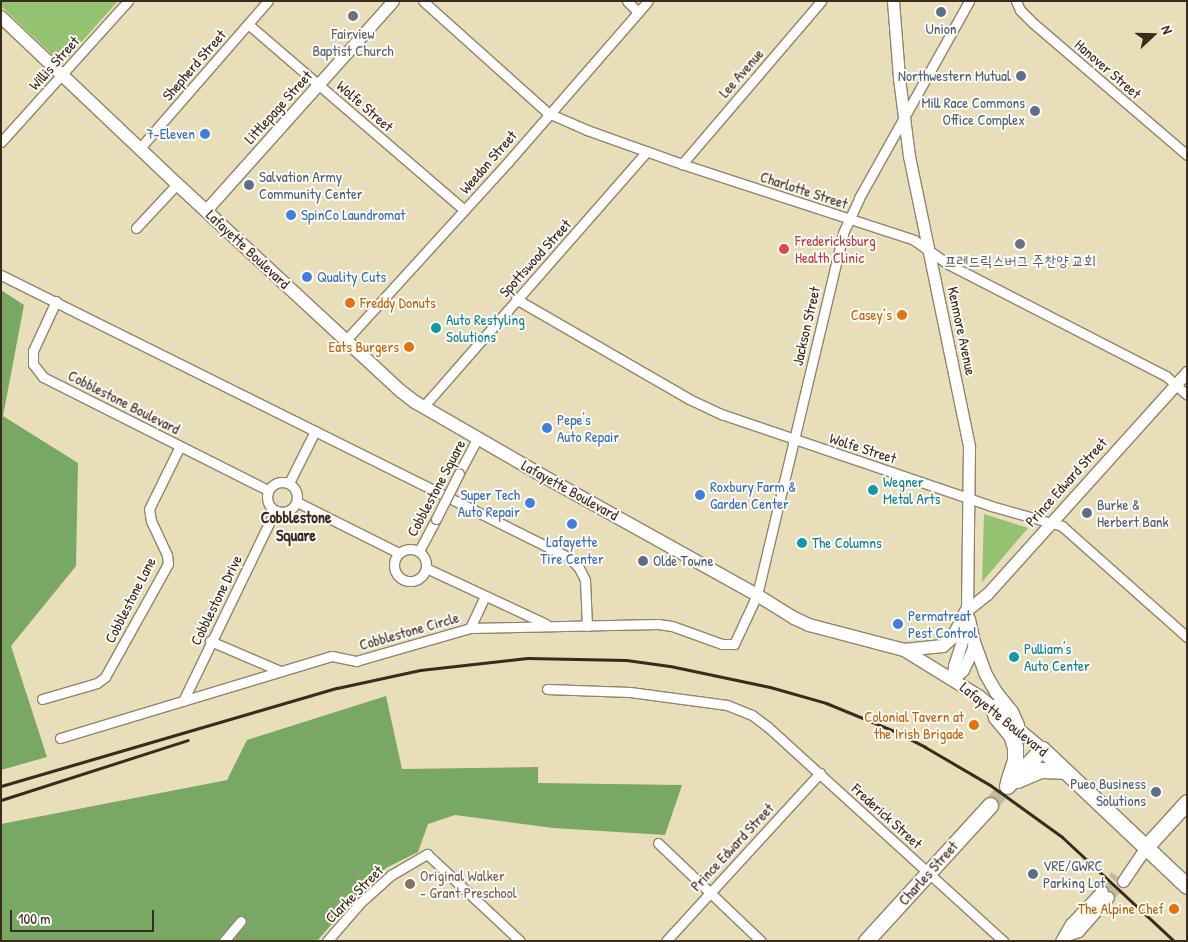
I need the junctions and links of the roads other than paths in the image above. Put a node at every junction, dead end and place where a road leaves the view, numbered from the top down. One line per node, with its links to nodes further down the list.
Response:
1 (128, 1): 14 (street, Willis Street)
2 (268, 1): 13 (street, Shepherd Street)
3 (392, 1): 15 (street, Littlepage Street)
4 (423, 1): 16 (street, Charlotte Street)
5 (626, 1): 11 (street)
6 (648, 1): 11 (street, Weedon Street)
7 (821, 1): 22 (street, Lee Avenue)
8 (893, 1): 17 (street, Kenmore Avenue)
9 (969, 1): 17 (street, Jackson Street)
10 (1016, 1): 21 (street, Hanover Street)
11 (638, 12): 16 (street, Weedon Street)
12 (1, 17): 14 (main road, Lafayette Boulevard)
13 (248, 24): 15 (street, Wolfe Street); 19 (street, Shepherd Street)
14 (62, 75): 18 (street, Willis Street); 19 (main road, Lafayette Boulevard)
15 (319, 84): 24 (street, Littlepage Street); 25 (street, Wolfe Street)
16 (548, 113): 20 (street, Charlotte Street); 25 (street, Weedon Street)
17 (903, 120): 26 (street, Jackson Street); 28 (street, Kenmore Avenue)
18 (1, 142)
19 (140, 148): 23 (main road, Lafayette Boulevard)
20 (648, 151): 22 (street, Charlotte Street); 30 (street, Spottswood Street)
21 (1187, 155)
22 (682, 164): 26 (street, Charlotte Street)
23 (177, 184): 24 (main road, Lafayette Boulevard); 27 (street)
24 (206, 210): 32 (main road, Lafayette Boulevard)
25 (464, 210): 32 (street, Weedon Street)
26 (849, 219): 28 (street, Charlotte Street); 39 (street, Jackson Street)
27 (136, 228)
28 (929, 250): 34 (street, Charlotte Street); 43 (street, Kenmore Avenue)
29 (1, 274): 31 (street)
30 (516, 299): 36 (street, Spottswood Street); 39 (street, Wolfe Street)
31 (56, 302): 37 (street); 40 (street, Cobblestone Boulevard)
32 (346, 340): 36 (main road, Lafayette Boulevard)
33 (1187, 372): 34 (street, Prince Edward Street)
34 (1176, 384): 35 (street, Charlotte Street); 46 (street, Prince Edward Street)
35 (1187, 394)
36 (423, 407): 38 (main road, Lafayette Boulevard)
37 (315, 431): 41 (street); 55 (street)
38 (478, 438): 47 (street, Cobblestone Square, bridge); 50 (main road, Lafayette Boulevard)
39 (794, 439): 43 (street, Wolfe Street); 50 (street, Jackson Street)
40 (180, 446): 42 (street, Cobblestone Boulevard); 64 (street, Cobblestone Lane)
41 (289, 483): 42 (street); 44 (street)
42 (268, 490): 45 (street)
43 (969, 498): 46 (street, Wolfe Street); 52 (street, Kenmore Avenue)
44 (296, 502): 45 (street); 48 (street)
45 (275, 511): 58 (street, Cobblestone Drive)
46 (1050, 522): 52 (street, Prince Edward Street); 57 (street, Wolfe Street)
47 (419, 551): 48 (street); 49 (street)
48 (399, 553): 49 (street)
49 (426, 568): 51 (street)
50 (757, 595): 53 (street, Jackson Street); 60 (main road, Lafayette Boulevard)
51 (484, 596): 54 (street); 56 (street)
52 (967, 610): 59 (street, Kenmore Avenue); 60 (main road); 62 (street, Kenmore Avenue)
53 (658, 624): 55 (street, Cobblestone Circle)
54 (549, 625): 55 (street, Cobblestone Circle); 56 (street, Cobblestone Circle)
55 (587, 626)
56 (470, 628): 61 (street, Cobblestone Circle)
57 (1187, 637)
58 (210, 641): 61 (street); 65 (street, Cobblestone Drive)
59 (974, 642): 62 (street); 67 (main road)
60 (904, 650): 62 (main road, Lafayette Boulevard)
61 (280, 671): 65 (street, Cobblestone Circle)
62 (953, 679): 66 (main road, Lafayette Boulevard)
63 (547, 689): 71 (street, Frederick Street)
64 (42, 699)
65 (183, 702): 68 (street, Cobblestone Circle)
66 (993, 707): 67 (main road, Lafayette Boulevard); 72 (main road)
67 (1019, 728): 69 (main road, Lafayette Boulevard)
68 (60, 738)
69 (1042, 749): 70 (main road, Lafayette Boulevard); 72 (main road)
70 (1065, 771): 72 (main road); 76 (main road, Lafayette Boulevard)
71 (820, 773): 77 (street, Frederick Street); 80 (street, Prince Edward Street)
72 (1007, 786)
73 (1187, 802): 76 (main road)
74 (990, 805): 77 (main road, Charles Street)
75 (658, 843): 80 (street)
76 (1142, 851): 78 (street); 79 (main road, Lafayette Boulevard)
77 (929, 873): 89 (main road, Charles Street); 90 (street, Frederick Street)
78 (1120, 878)
79 (1187, 886)
80 (710, 893): 87 (street, Prince Edward Street); 88 (street)
81 (1105, 894): 83 (street)
82 (241, 921): 84 (street)
83 (1063, 938)
84 (224, 941)
85 (327, 941): 86 (street, Clarke Street)
86 (520, 941)
87 (666, 941)
88 (761, 941)
89 (866, 941)
90 (1003, 941)

